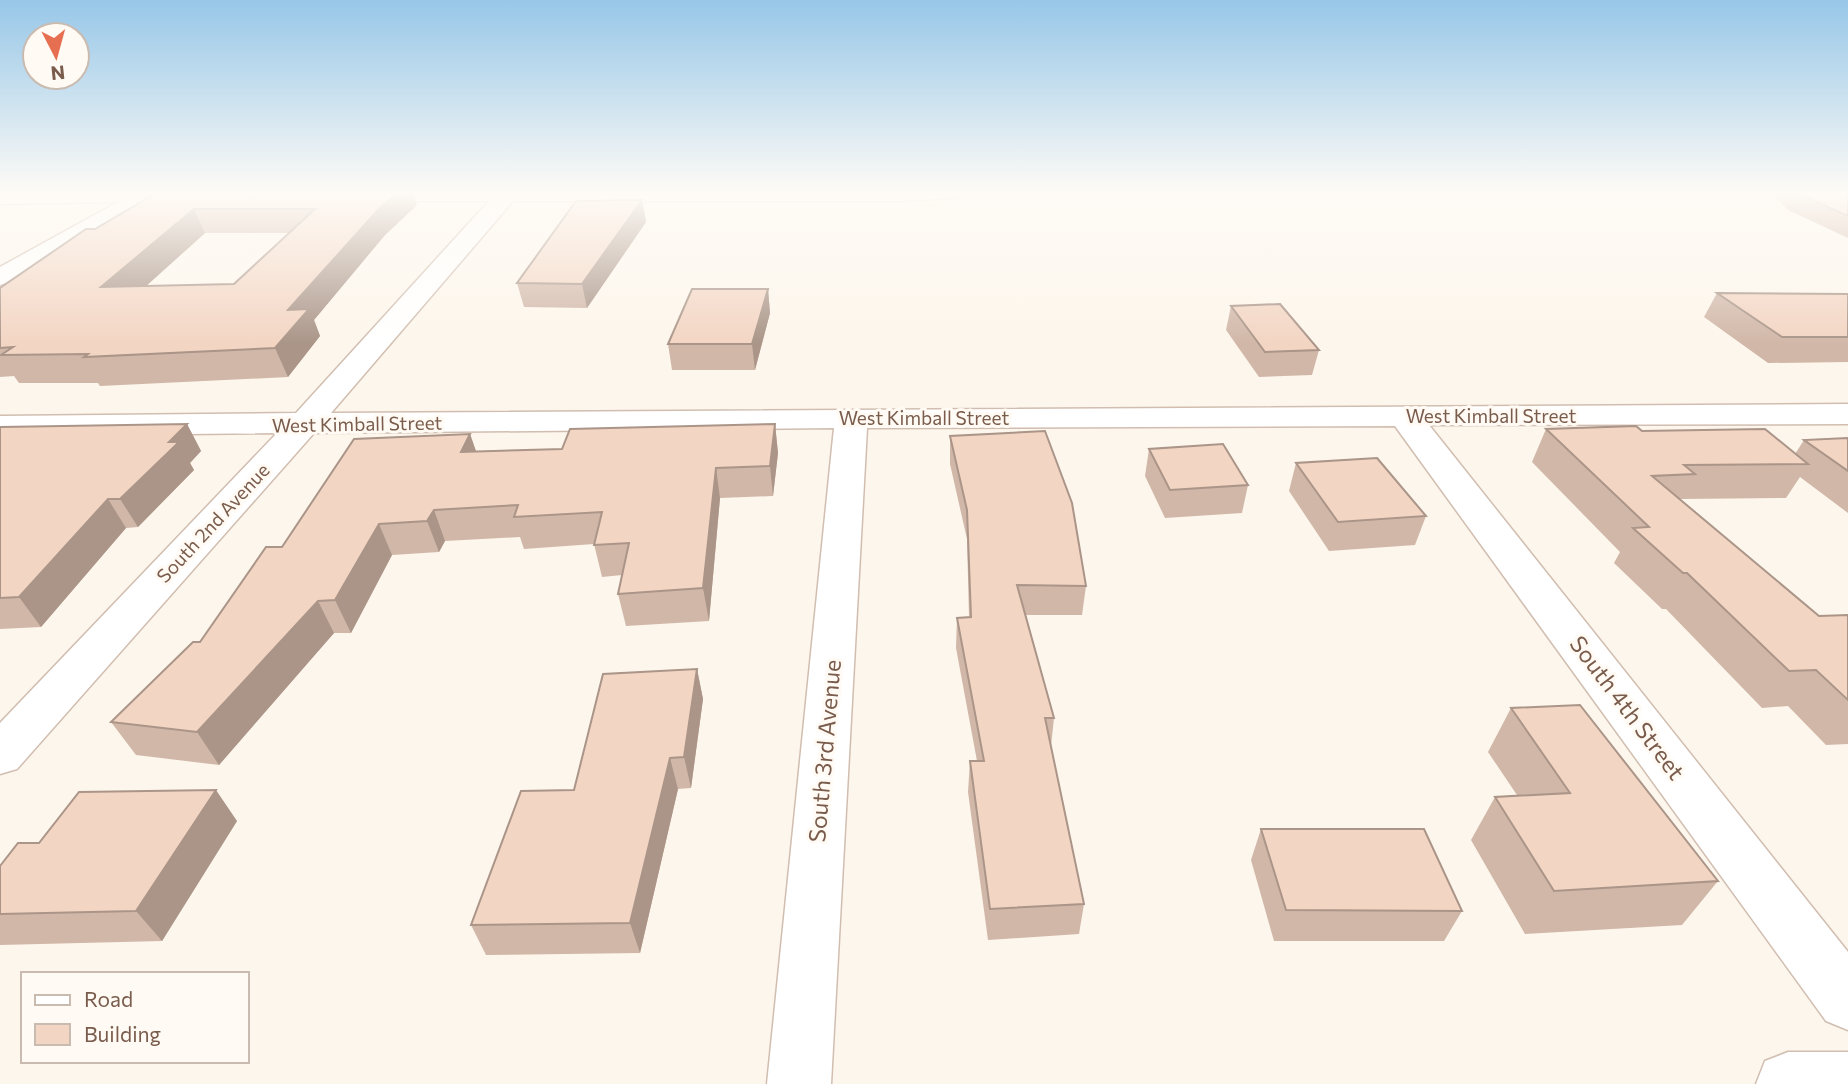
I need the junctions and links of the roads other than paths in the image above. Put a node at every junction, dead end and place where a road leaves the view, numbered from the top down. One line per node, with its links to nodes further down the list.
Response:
1 (62, 243): 3 (street)
2 (465, 243): 7 (street, South 2nd Avenue)
3 (0, 277)
4 (1848, 414): 5 (street, West Kimball Street)
5 (1405, 416): 6 (street, West Kimball Street); 10 (street, South 4th Street)
6 (851, 418): 7 (street, West Kimball Street); 11 (street, South 3rd Avenue)
7 (303, 425): 8 (street, West Kimball Street); 9 (street, South 2nd Avenue)
8 (0, 426)
9 (0, 755)
10 (1848, 1000)
11 (799, 1084)
12 (1787, 1084): 13 (street)
13 (1848, 1084)

